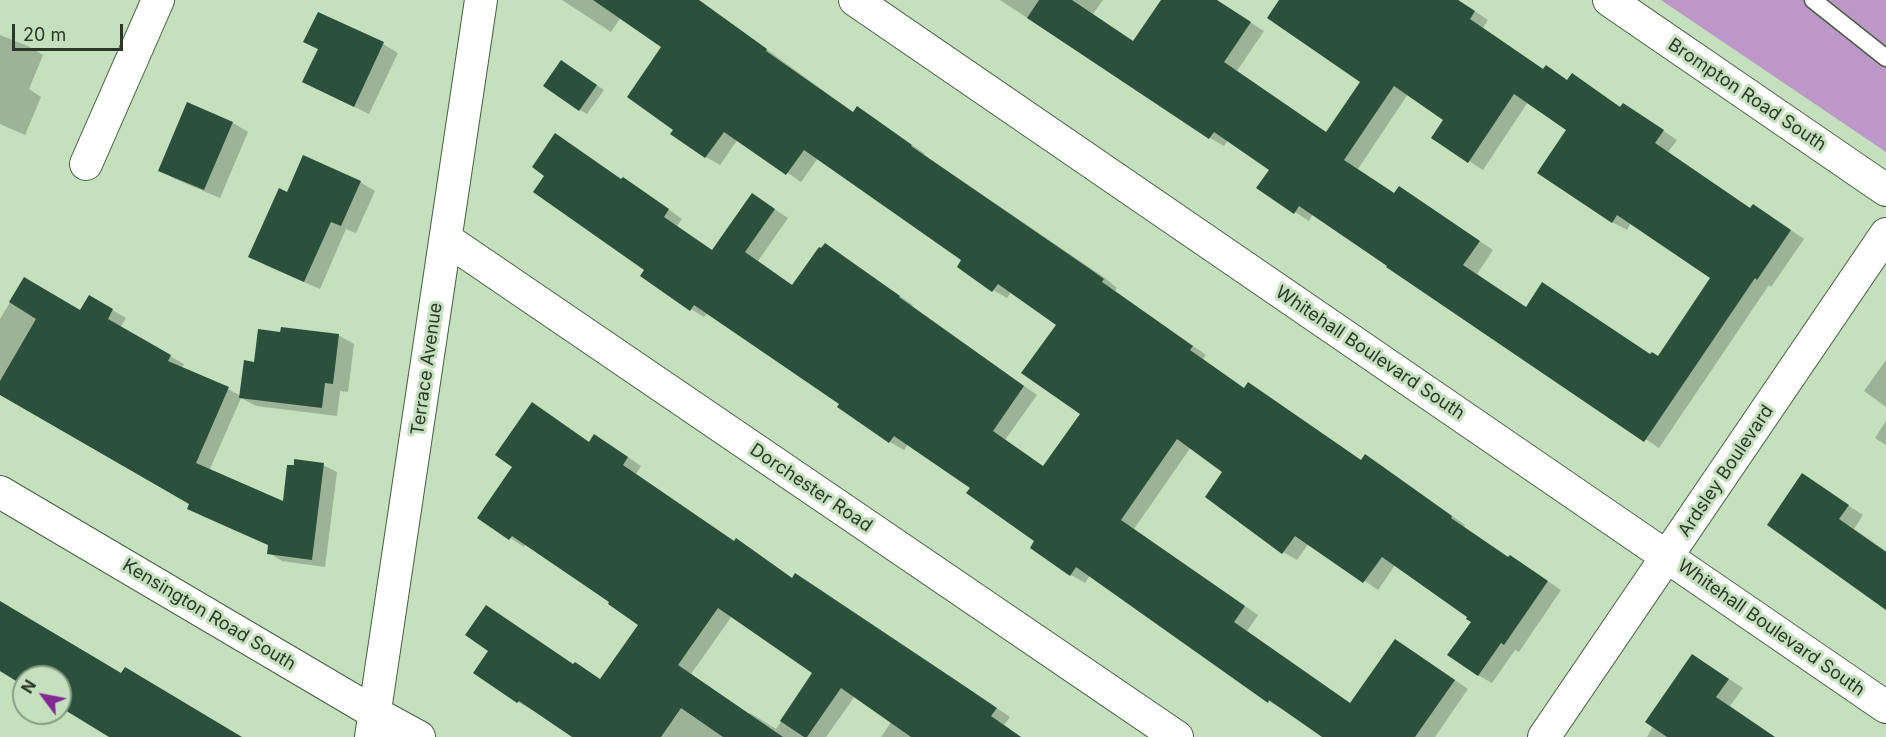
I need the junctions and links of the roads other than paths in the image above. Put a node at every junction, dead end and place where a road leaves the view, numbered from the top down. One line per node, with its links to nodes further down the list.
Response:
1 (158, 0): 7 (street)
2 (481, 0): 10 (street, Terrace Avenue)
3 (855, 0): 12 (street, Whitehall Boulevard South)
4 (1609, 0): 8 (street, Brompton Road South)
5 (1813, 0): 6 (lane)
6 (1886, 58)
7 (86, 164)
8 (1886, 190)
9 (1886, 234): 12 (street, Ardsley Boulevard)
10 (446, 239): 14 (street, Terrace Avenue); 16 (street, Dorchester Road)
11 (0, 492): 14 (street, Kensington Road South)
12 (1668, 557): 13 (street, Whitehall Boulevard South); 17 (street, Ardsley Boulevard)
13 (1886, 707)
14 (373, 725): 15 (street, Kensington Road South)
15 (419, 737)
16 (1177, 737)
17 (1544, 737)

